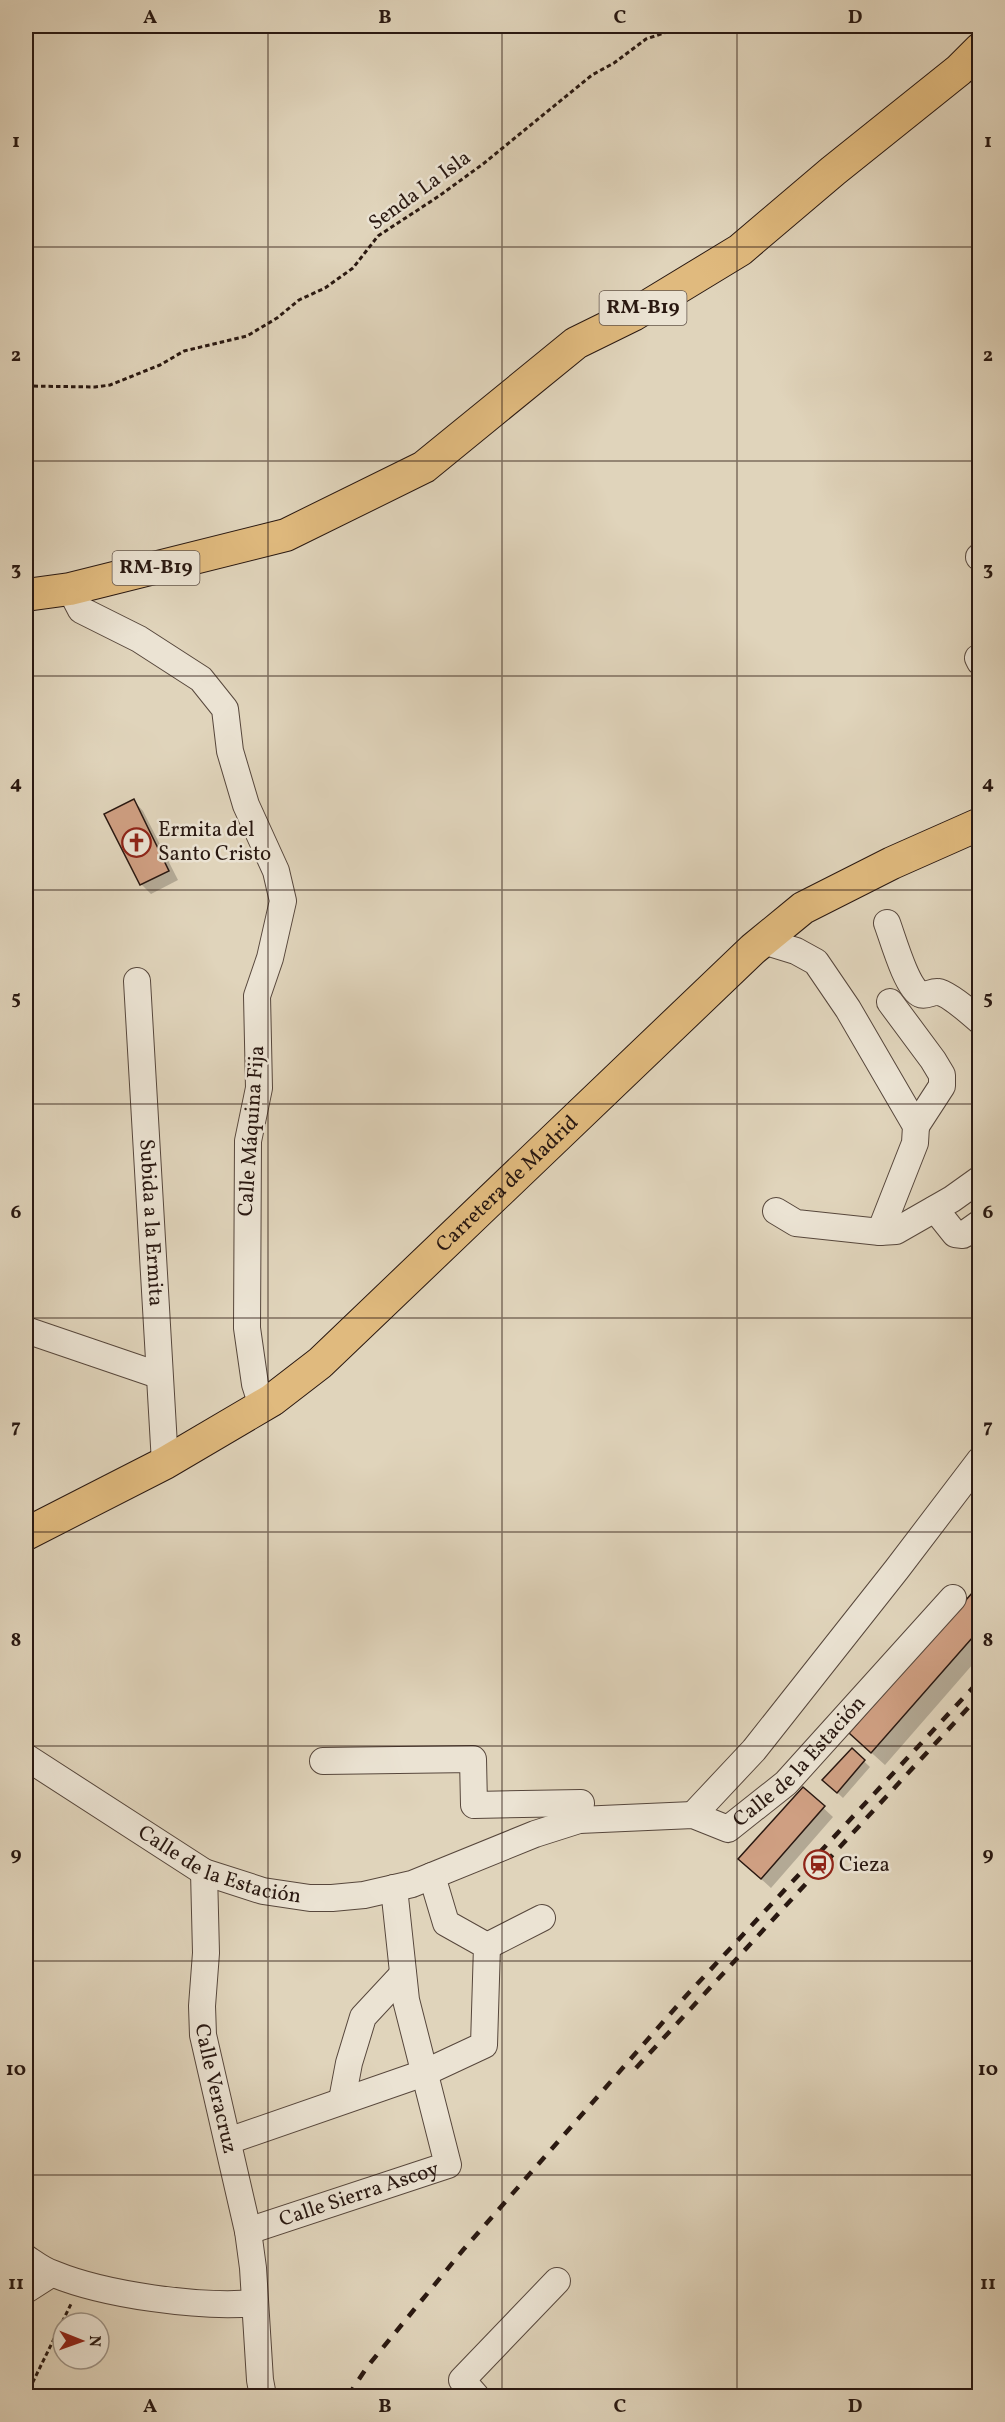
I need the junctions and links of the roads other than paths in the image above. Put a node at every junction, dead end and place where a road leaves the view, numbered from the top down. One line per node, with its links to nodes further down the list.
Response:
1 (980, 49): 2 (main road, RM-B19)
2 (70, 590): 3 (main road, RM-B19); 20 (street, Calle Máquina Fija)
3 (26, 595)
4 (980, 657): 5 (street)
5 (980, 662)
6 (980, 824): 8 (main road, Carretera de Madrid)
7 (887, 922): 11 (street)
8 (763, 941): 12 (street); 20 (main road, Carretera de Madrid)
9 (137, 981): 19 (street, Subida a la Ermita)
10 (890, 1002): 12 (street)
11 (980, 1022)
12 (916, 1126): 17 (street)
13 (980, 1179): 14 (street)
14 (935, 1209): 16 (street); 17 (street)
15 (776, 1211): 17 (street)
16 (980, 1223)
17 (880, 1232)
18 (26, 1330): 19 (street)
19 (158, 1375): 22 (street, Subida a la Ermita)
20 (262, 1406): 22 (main road, Carretera de Madrid)
21 (980, 1460): 27 (street)
22 (165, 1463): 23 (main road, Carretera de Madrid)
23 (26, 1534)
24 (953, 1598): 27 (street, Calle de la Estación)
25 (26, 1758): 29 (street, Calle de la Estación)
26 (323, 1761): 28 (street)
27 (693, 1815): 28 (street, Calle de la Estación)
28 (579, 1820): 30 (street, Calle de la Estación)
29 (204, 1872): 31 (street, Calle de la Estación); 37 (street, Calle Veracruz)
30 (432, 1876): 31 (street, Calle de la Estación); 33 (street)
31 (394, 1888): 34 (street)
32 (542, 1918): 33 (street)
33 (487, 1946): 35 (street)
34 (403, 1974): 35 (street); 36 (street)
35 (424, 2073): 36 (street); 38 (street, Calle Sierra Ascoy)
36 (342, 2100): 37 (street)
37 (228, 2141): 38 (street, Calle Veracruz)
38 (248, 2231): 43 (street, Calle Veracruz)
39 (26, 2258): 40 (street)
40 (51, 2274): 42 (street); 43 (street)
41 (557, 2281): 45 (street)
42 (26, 2290)
43 (255, 2303): 44 (street, Calle Veracruz)
44 (263, 2397)
45 (476, 2397)

